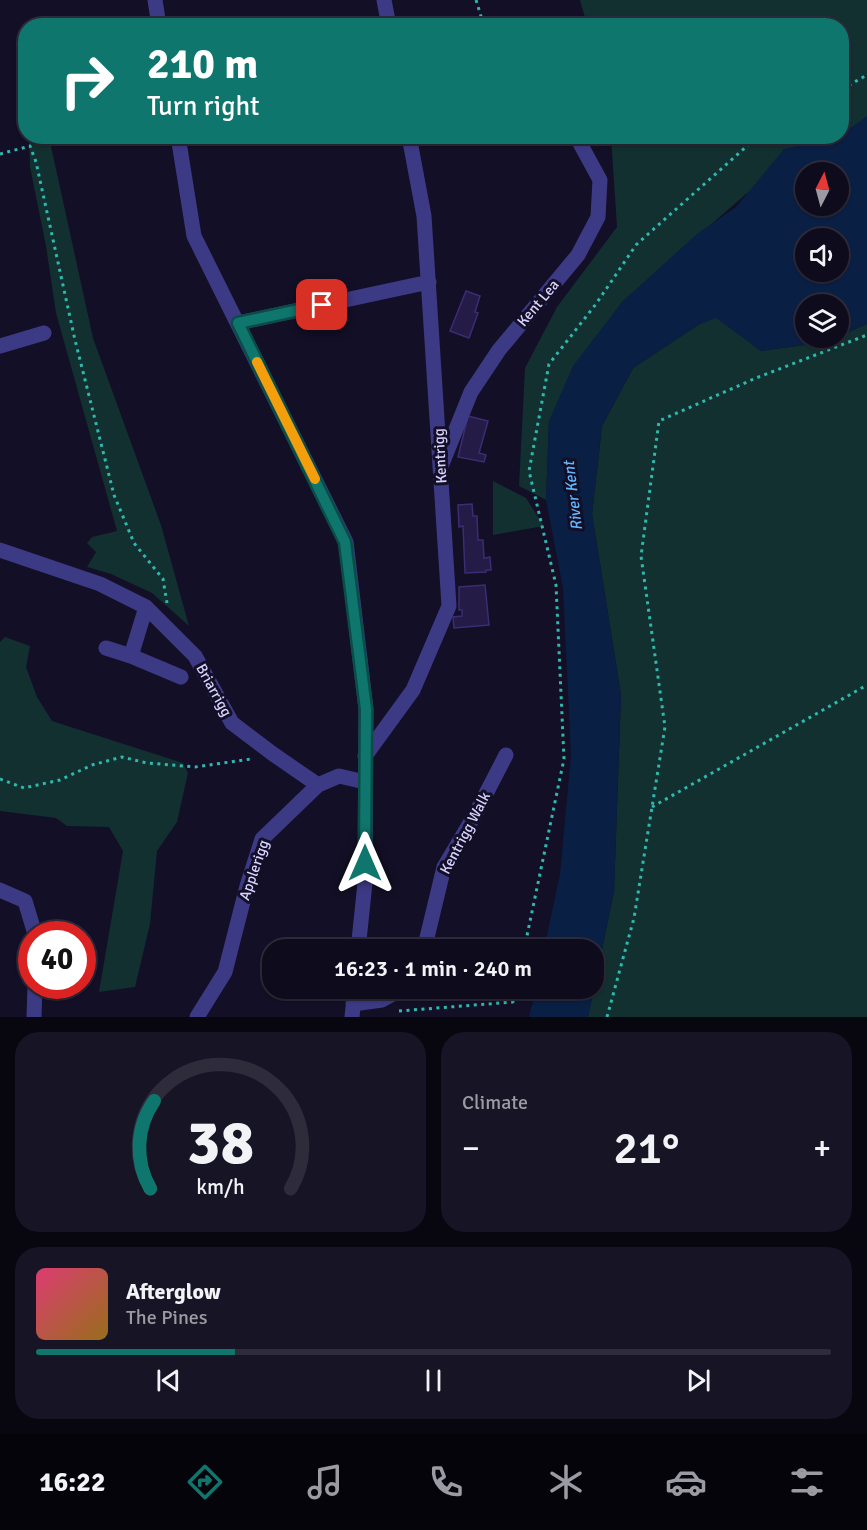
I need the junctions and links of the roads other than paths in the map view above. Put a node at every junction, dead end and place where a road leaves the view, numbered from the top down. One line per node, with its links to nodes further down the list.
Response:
1 (155, 0): 3 (street)
2 (384, 0): 4 (street)
3 (158, 18)
4 (387, 18)
5 (179, 144): 9 (street)
6 (410, 144): 8 (street, Kentrigg)
7 (580, 144): 12 (street, Kent Lea)
8 (429, 282): 9 (street); 12 (street, Kentrigg)
9 (238, 323): 19 (street)
10 (44, 333): 11 (street)
11 (0, 346)
12 (441, 467): 19 (street, Kentrigg)
13 (0, 550): 14 (street, Briarrigg)
14 (146, 607): 16 (street); 21 (street, Briarrigg)
15 (105, 648): 16 (street, Briarrigg)
16 (131, 656): 17 (street, Briarrigg)
17 (182, 677)
18 (506, 755): 25 (street, Kentrigg Walk)
19 (366, 756): 20 (street)
20 (365, 782): 21 (street, Applerigg); 24 (street)
21 (318, 785): 30 (street, Applerigg)
22 (0, 891): 23 (street)
23 (30, 921)
24 (359, 939)
25 (427, 939)
26 (35, 999): 29 (street)
27 (384, 999): 28 (street)
28 (353, 1003)
29 (34, 1017)
30 (197, 1017)

